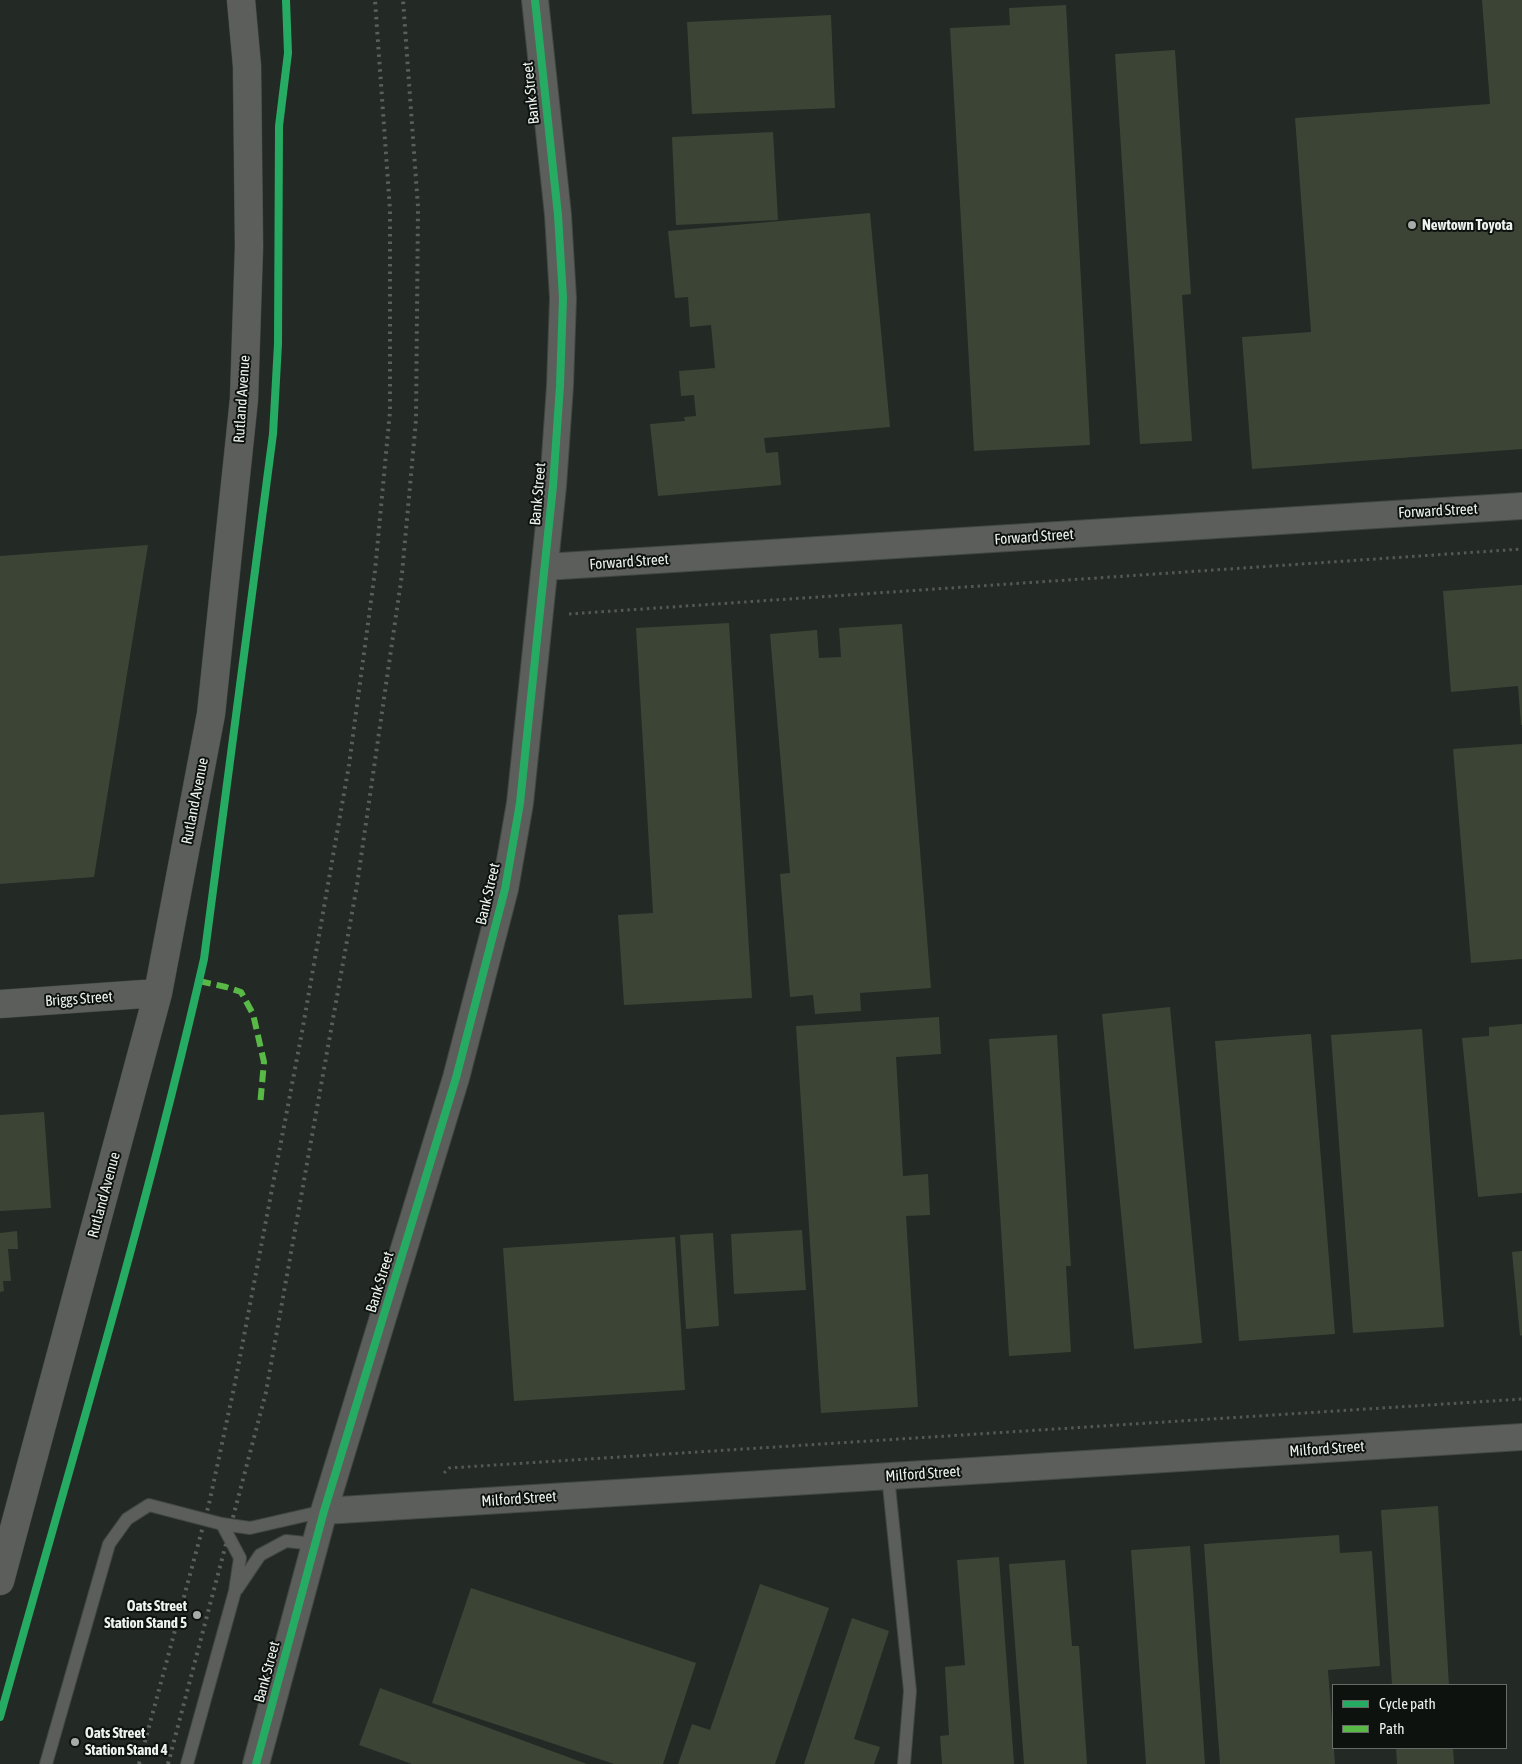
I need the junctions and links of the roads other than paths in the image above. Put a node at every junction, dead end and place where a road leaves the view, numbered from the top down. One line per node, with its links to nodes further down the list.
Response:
1 (241, 0): 5 (street, Rutland Avenue)
2 (535, 0): 4 (street, Bank Street)
3 (1522, 506): 4 (street, Forward Street)
4 (545, 567): 9 (street, Bank Street)
5 (158, 993): 6 (street, Briggs Street); 12 (street, Rutland Avenue)
6 (0, 1004)
7 (1522, 1437): 8 (street, Milford Street)
8 (888, 1476): 9 (street, Milford Street); 17 (lane)
9 (324, 1511): 10 (lane); 11 (street, Bank Street)
10 (222, 1524): 13 (lane); 14 (lane)
11 (315, 1544): 13 (lane); 16 (street, Bank Street)
12 (0, 1581)
13 (235, 1591): 15 (lane)
14 (46, 1764)
15 (187, 1764)
16 (256, 1764)
17 (904, 1764)

